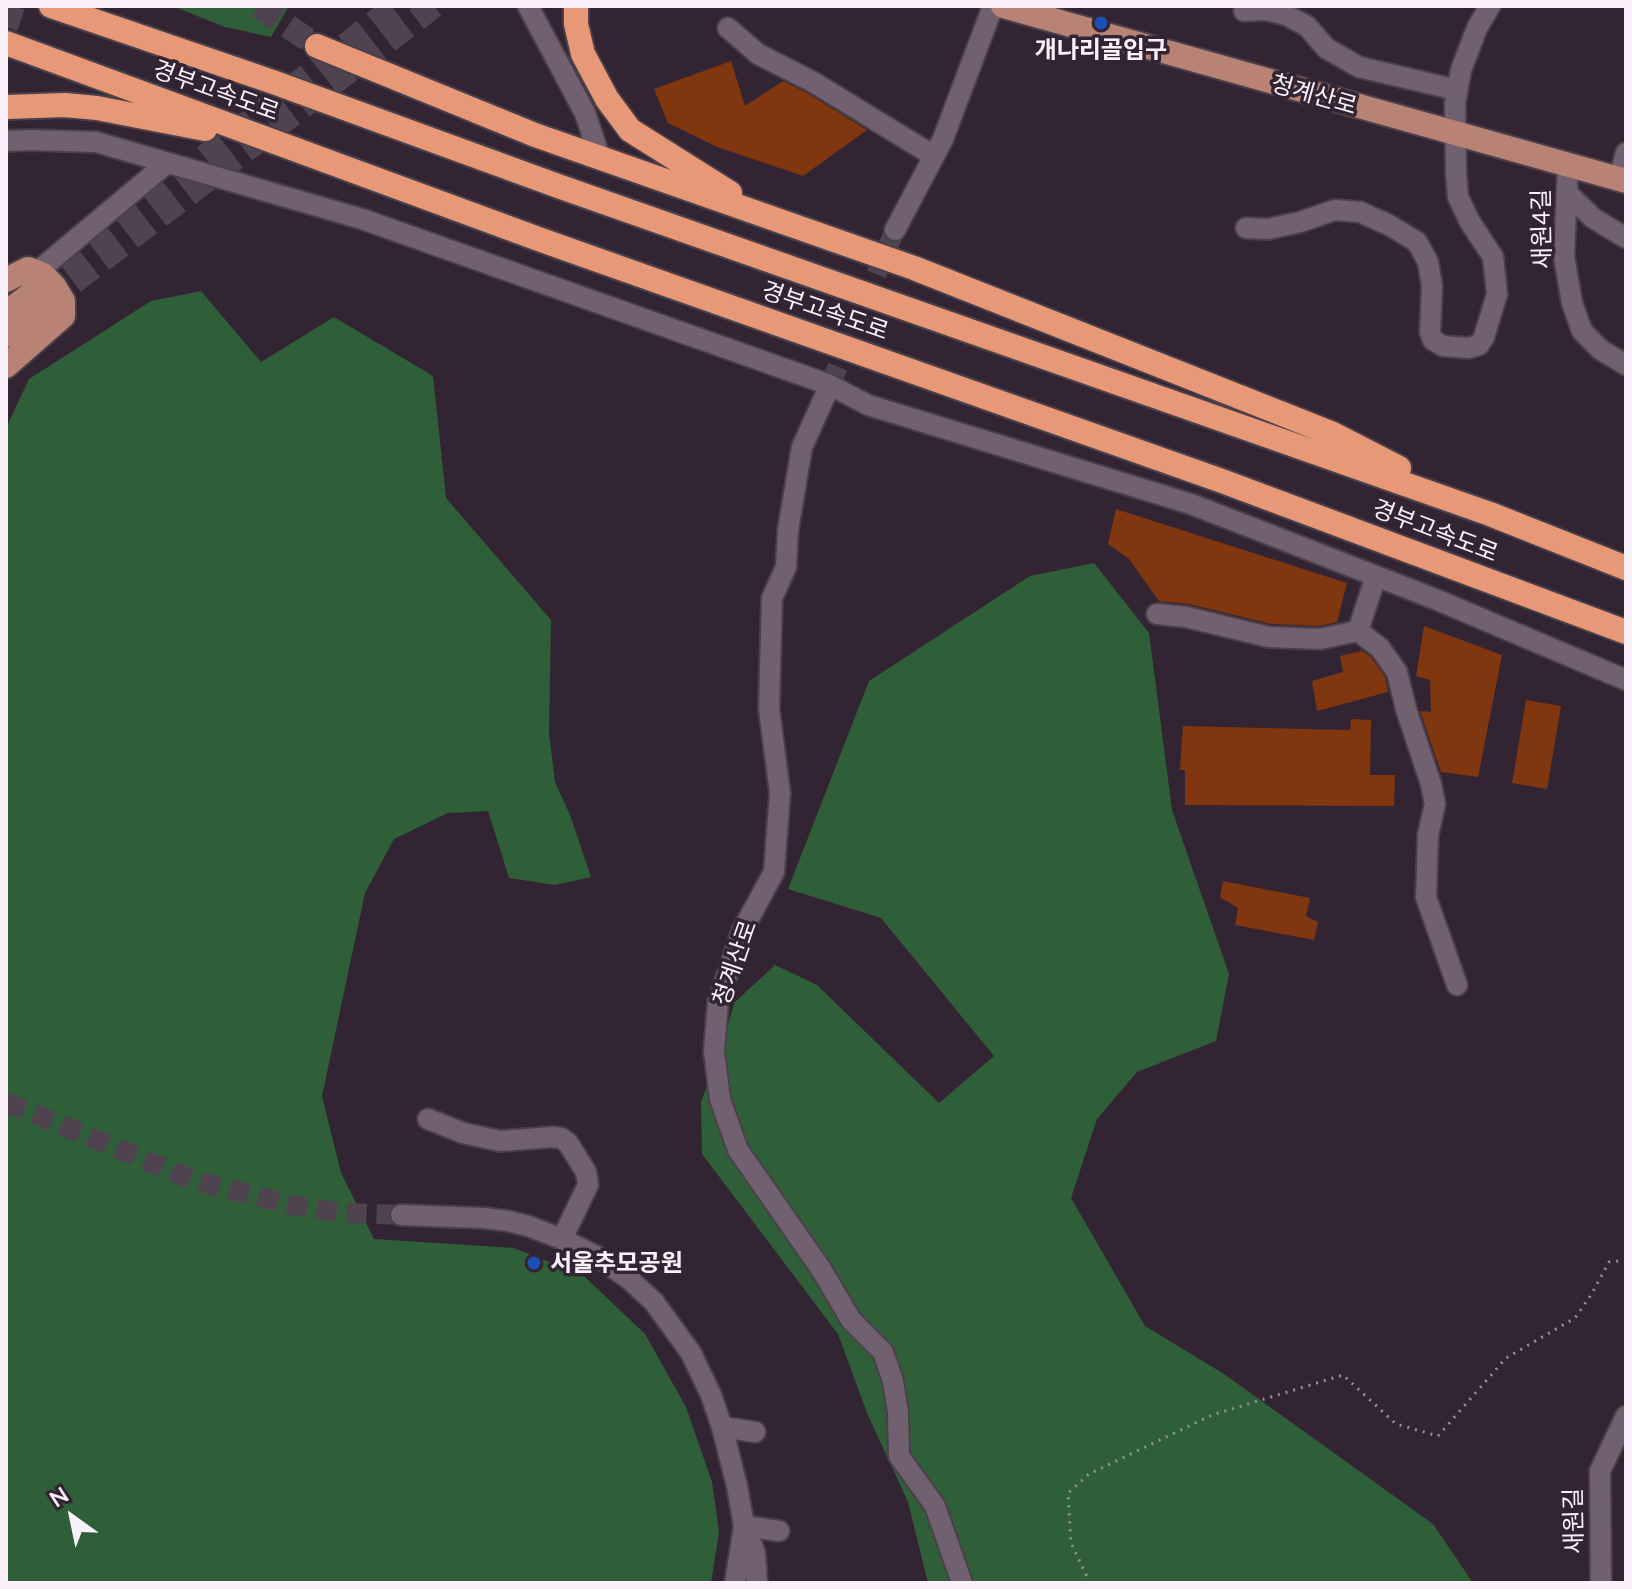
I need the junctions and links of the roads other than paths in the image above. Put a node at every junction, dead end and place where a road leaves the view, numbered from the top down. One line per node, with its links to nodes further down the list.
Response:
1 (51, 6): 34 (highway, 경부고속도로)
2 (528, 6): 18 (street)
3 (576, 6): 26 (highway)
4 (993, 6): 17 (street)
5 (1003, 6): 13 (main road, 청계산로)
6 (1490, 6): 11 (street)
7 (1244, 11): 11 (street)
8 (728, 28): 17 (street)
9 (6, 43): 15 (highway, 경부고속도로)
10 (317, 46): 18 (highway)
11 (1457, 90): 13 (street)
12 (6, 107): 15 (highway)
13 (1456, 134): 20 (main road, 청계산로); 23 (street)
14 (6, 141): 19 (street)
15 (286, 147): 39 (highway, 경부고속도로)
16 (1626, 153): 21 (street)
17 (934, 156): 24 (street)
18 (600, 158): 26 (highway)
19 (167, 163): 28 (street); 33 (street)
20 (1568, 165): 21 (main road, 청계산로); 22 (street, 새원4길)
21 (1622, 180)
22 (1567, 193): 25 (street); 31 (street, 새원4길)
23 (1246, 228)
24 (895, 230)
25 (1626, 238)
26 (861, 249): 34 (highway)
27 (6, 280): 28 (main road)
28 (39, 289): 29 (main road); 30 (main road); 32 (main road)
29 (6, 311)
30 (6, 335)
31 (1626, 365)
32 (6, 366)
33 (830, 385): 36 (street); 52 (street, 청계산로)
34 (1490, 514): 35 (highway, 경부고속도로)
35 (1626, 568)
36 (1376, 576): 38 (street); 40 (street)
37 (1157, 614): 38 (street)
38 (1358, 631): 41 (street)
39 (1626, 632)
40 (1626, 680)
41 (1457, 985)
42 (428, 1119): 44 (street)
43 (401, 1215): 44 (street)
44 (562, 1239): 46 (street)
45 (1626, 1416): 53 (street, 새원길)
46 (722, 1427): 47 (street); 48 (street)
47 (755, 1432)
48 (744, 1526): 49 (street); 50 (street); 51 (street)
49 (779, 1531)
50 (735, 1583)
51 (757, 1583)
52 (962, 1583)
53 (1601, 1583)

